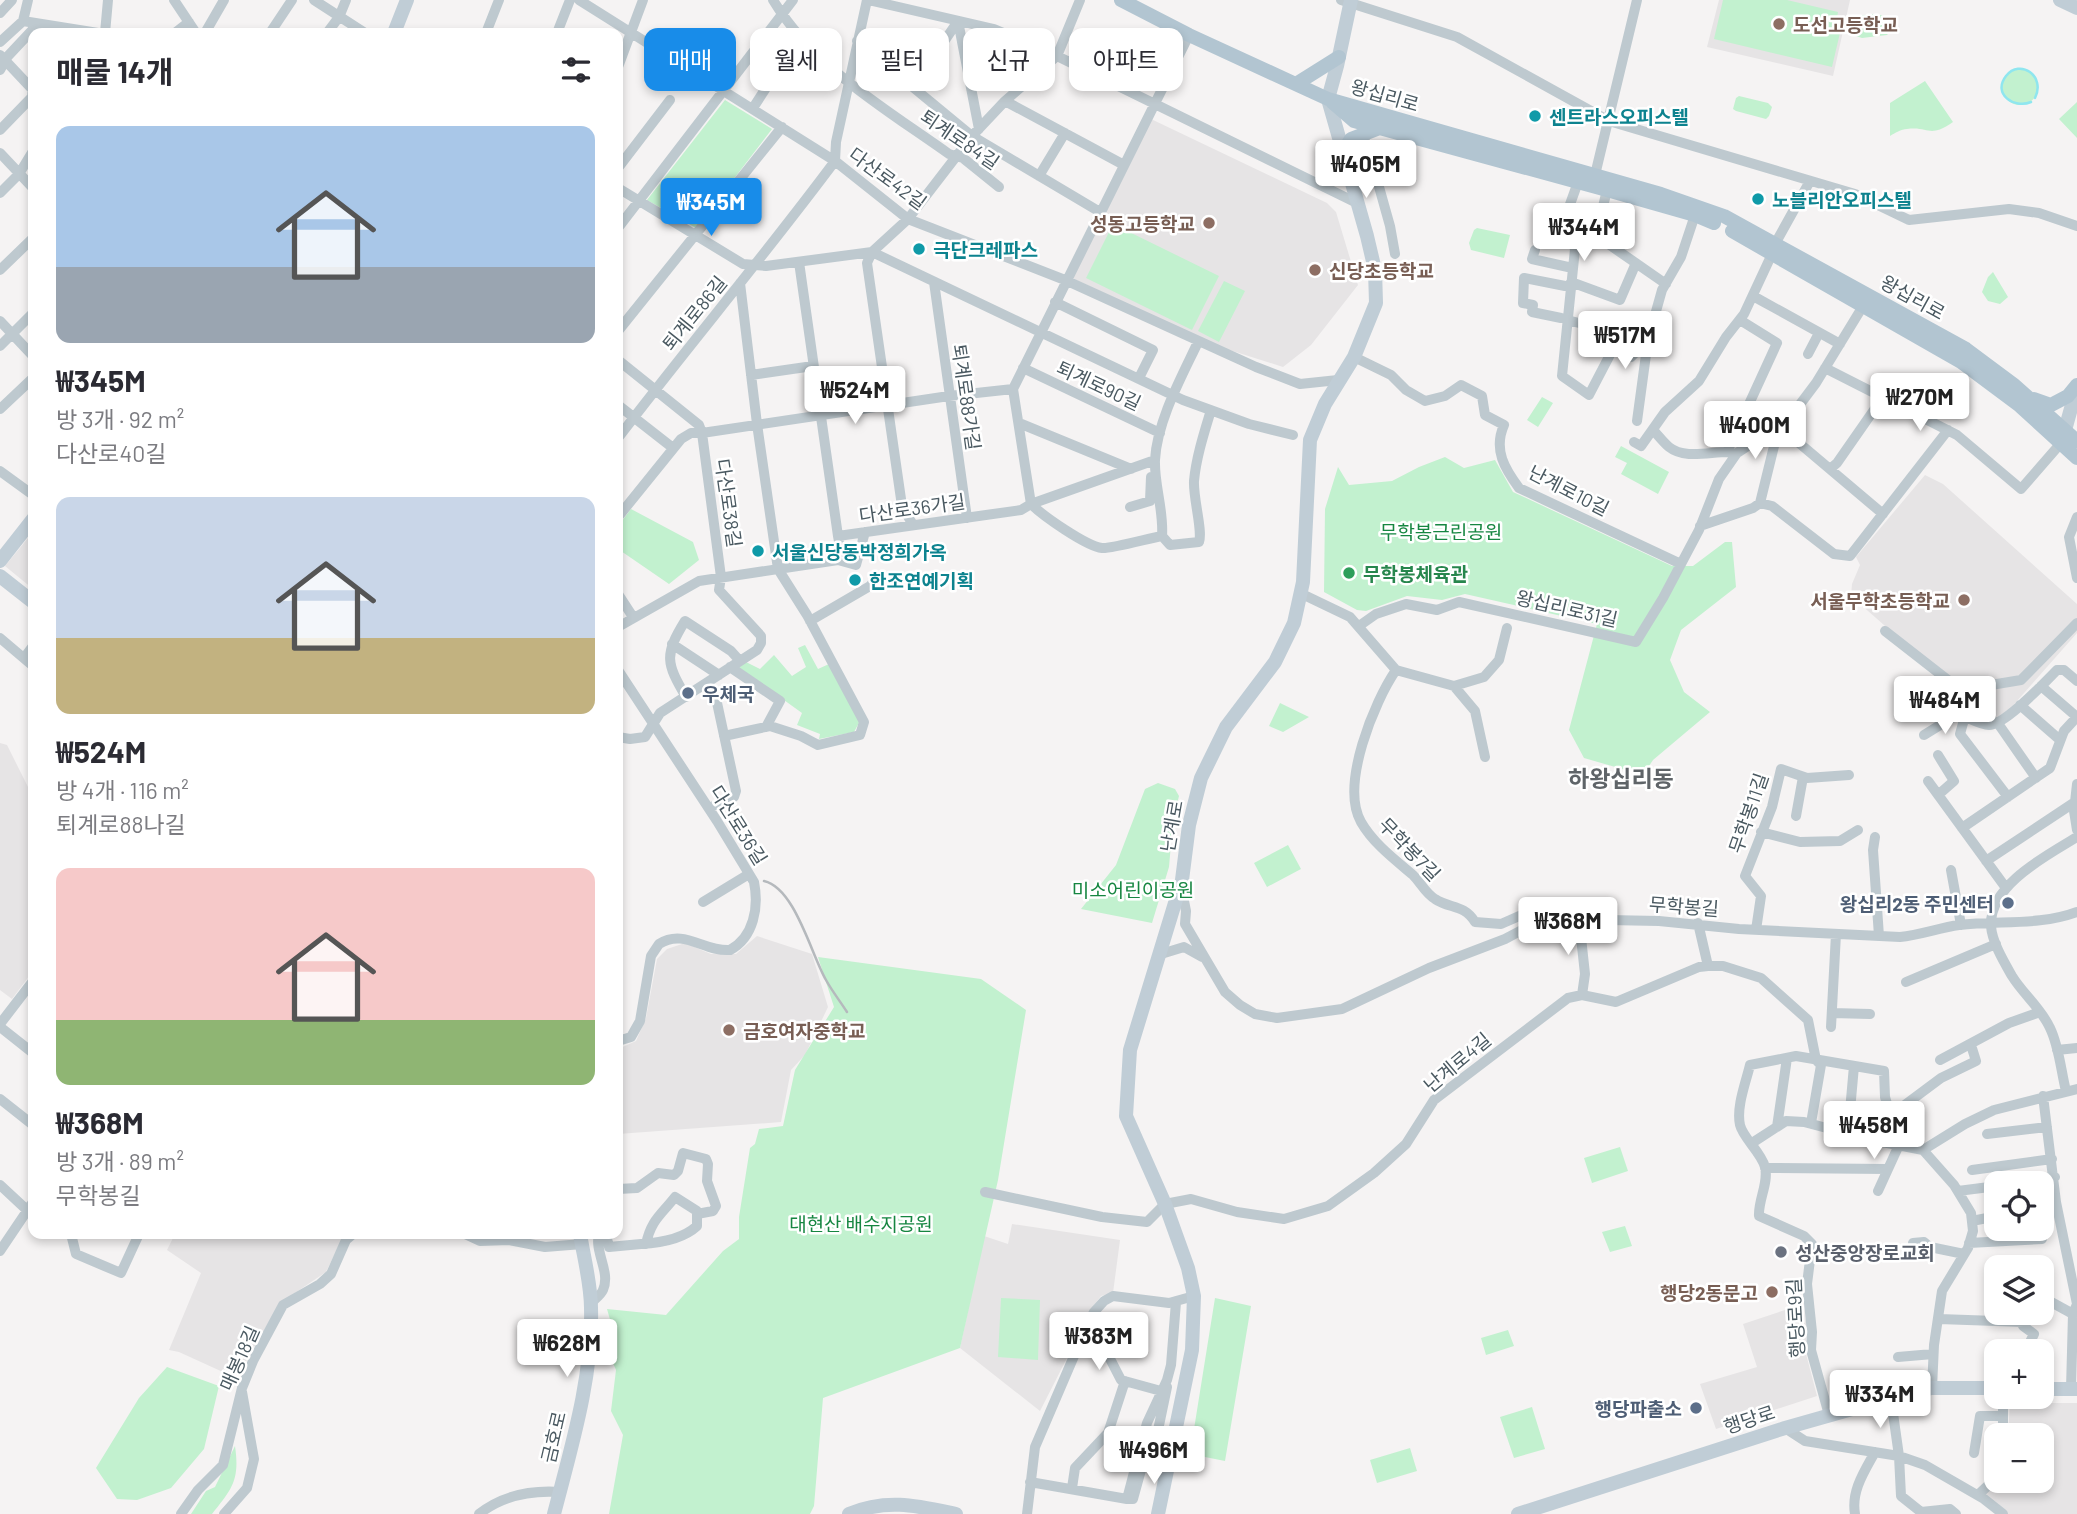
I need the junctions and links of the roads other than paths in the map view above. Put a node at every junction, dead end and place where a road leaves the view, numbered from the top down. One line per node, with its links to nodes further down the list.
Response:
1 (12, 0): 23 (street)
2 (28, 0): 27 (street)
3 (108, 0): 32 (street)
4 (174, 0): 28 (street)
5 (224, 0): 35 (street)
6 (292, 0): 36 (street)
7 (314, 0): 25 (street)
8 (346, 0): 25 (street)
9 (407, 0): 39 (main road)
10 (499, 0): 40 (street)
11 (570, 0): 41 (street)
12 (579, 0): 46 (street, 다산로42길)
13 (643, 0): 46 (street)
14 (773, 0): 24 (street, 퇴계로84길)
15 (793, 0): 24 (street)
16 (867, 0): 26 (street); 43 (street)
17 (1080, 0): 54 (street)
18 (1121, 0): 44 (main road)
19 (1637, 0): 73 (street)
20 (2060, 0): 22 (main road)
21 (1347, 1): 55 (main road); 73 (street)
22 (2077, 8)
23 (0, 13)
24 (783, 15): 42 (street, 퇴계로84길); 59 (street)
25 (339, 18): 37 (street); 38 (street)
26 (958, 21): 47 (street); 54 (street); 77 (street)
27 (23, 22): 29 (street); 51 (street)
28 (189, 22): 33 (street); 34 (street)
29 (38, 24): 30 (street); 31 (street)
30 (34, 28)
31 (65, 28)
32 (105, 28)
33 (181, 28)
34 (193, 28)
35 (208, 28)
36 (274, 28)
37 (331, 28)
38 (356, 28)
39 (396, 28)
40 (488, 28)
41 (559, 28)
42 (794, 28)
43 (860, 28)
44 (1175, 28)
45 (1183, 32): 49 (main road)
46 (631, 33): 50 (street, 다산로42길); 53 (street)
47 (949, 34)
48 (28, 35): 57 (street)
49 (1189, 35): 61 (main road); 71 (street)
50 (644, 41)
51 (0, 42)
52 (856, 46): 60 (street)
53 (623, 54)
54 (1057, 56): 56 (street); 69 (street)
55 (1339, 57): 61 (main road); 67 (main road)
56 (1069, 61)
57 (2, 62): 62 (street)
58 (842, 76): 60 (street, 퇴계로84길)
59 (736, 77)
60 (849, 82): 82 (street, 퇴계로84길); 85 (street)
61 (1296, 84): 67 (main road)
62 (28, 85)
63 (725, 91): 72 (street, 다산로42길); 97 (street)
64 (764, 91): 72 (street)
65 (919, 91): 77 (street)
66 (1127, 91): 71 (street)
67 (1328, 99): 75 (main road, 왕십리로); 80 (main road, 난계로); 88 (main road, 왕십리로)
68 (670, 100): 84 (street)
69 (1005, 100): 77 (street); 78 (street)
70 (28, 101): 76 (street)
71 (1154, 105): 86 (street); 98 (street)
72 (753, 108): 74 (street, 다산로42길)
73 (1609, 121): 88 (street); 90 (street)
74 (782, 127): 85 (street, 다산로42길); 105 (street)
75 (1379, 129): 79 (main road); 91 (main road, 왕십리로)
76 (0, 130)
77 (976, 132): 82 (street); 89 (street)
78 (1065, 133): 86 (street); 89 (street)
79 (1359, 135): 80 (main road); 110 (street)
80 (1343, 152): 98 (main road, 난계로)
81 (0, 153): 87 (street)
82 (956, 156): 93 (street, 퇴계로84길); 101 (street)
83 (28, 159): 87 (street)
84 (623, 161)
85 (835, 161): 101 (street, 다산로42길); 113 (street, 퇴계로86길)
86 (1124, 165): 99 (street)
87 (19, 174): 92 (street); 96 (street)
88 (1595, 175): 107 (main road, 왕십리로)
89 (1039, 176): 99 (street)
90 (1810, 181): 103 (street); 107 (street)
91 (1578, 182): 94 (main road, 왕십리로); 104 (street)
92 (28, 183)
93 (999, 187)
94 (1607, 190): 100 (main road, 왕십리로); 112 (street)
95 (623, 191): 97 (street)
96 (0, 193)
97 (638, 201): 102 (street); 105 (street)
98 (1359, 204): 139 (main road, 난계로)
99 (1100, 212): 116 (street)
100 (1695, 215): 107 (main road, 왕십리로); 120 (street)
101 (908, 219): 109 (street); 116 (street, 다산로42길)
102 (623, 221)
103 (2077, 226)
104 (1567, 230): 114 (street); 119 (street)
105 (695, 233): 113 (street); 128 (street)
106 (28, 243): 115 (street)
107 (1773, 249): 121 (street); 122 (main road, 왕십리로)
108 (1535, 250): 114 (street)
109 (872, 252): 111 (street); 118 (street); 156 (street)
110 (1395, 254)
111 (799, 262): 113 (street); 141 (street)
112 (1636, 264): 119 (street); 120 (street)
113 (755, 266): 117 (street, 퇴계로86길)
114 (1568, 267): 119 (street)
115 (0, 270)
116 (1065, 280): 123 (street); 134 (street, 다산로42길)
117 (740, 282): 144 (street); 150 (street, 퇴계로86길)
118 (934, 282): 130 (street); 153 (street, 퇴계로88가길)
119 (1568, 284): 125 (street); 125 (street)
120 (1665, 284): 133 (street)
121 (1753, 296): 126 (street); 131 (street)
122 (1858, 299): 135 (street, 왕십리로31길); 148 (main road, 왕십리로)
123 (1055, 302): 130 (street); 145 (street)
124 (28, 318): 129 (street)
125 (1564, 319): 132 (street); 133 (street); 133 (street)
126 (1740, 320): 166 (street); 176 (street)
127 (0, 321): 129 (street)
128 (623, 325)
129 (12, 333): 136 (street); 137 (street)
130 (1041, 333): 142 (street); 145 (street)
131 (1819, 333): 135 (street); 138 (street)
132 (1558, 340)
133 (1648, 340): 162 (street)
134 (1198, 342): 146 (street, 다산로42길); 152 (street)
135 (1840, 345): 143 (street, 왕십리로31길)
136 (0, 346)
137 (28, 351)
138 (1808, 354)
139 (1354, 357): 146 (main road, 난계로); 198 (street, 난계로10길)
140 (623, 364): 150 (street)
141 (813, 366): 144 (street); 160 (street)
142 (1023, 368): 151 (street); 170 (street, 퇴계로90길)
143 (1825, 368): 154 (street); 165 (street, 왕십리로31길)
144 (751, 375): 164 (street)
145 (1139, 378): 152 (street)
146 (1338, 380): 204 (main road, 난계로)
147 (28, 383): 157 (street)
148 (2004, 386): 155 (main road, 왕십리로); 172 (main road, 왕십리로)
149 (2077, 386): 155 (main road); 172 (main road)
150 (656, 389): 161 (street, 퇴계로86길); 169 (street)
151 (1013, 389): 153 (street); 163 (street)
152 (1174, 394): 159 (street); 170 (street)
153 (949, 396): 156 (street); 188 (street, 퇴계로88가길)
154 (1883, 397): 167 (street); 180 (street)
155 (2028, 397): 172 (main road, 왕십리로)
156 (886, 406): 160 (street, 다산로38길); 191 (street)
157 (0, 409)
158 (623, 409): 161 (street)
159 (1211, 410): 171 (street); 195 (street)
160 (820, 415): 164 (street, 다산로38길); 194 (street)
161 (634, 417): 168 (street, 퇴계로86길); 175 (street)
162 (1637, 421)
163 (1019, 423): 179 (street); 184 (street)
164 (757, 424): 169 (street, 다산로38길); 199 (street)
165 (1779, 426): 176 (street, 왕십리로31길); 180 (street); 183 (street)
166 (1653, 430): 174 (street); 176 (street)
167 (1948, 430): 172 (street); 187 (street)
168 (623, 431)
169 (702, 433): 175 (street, 다산로38길); 201 (street, 다산로38길)
170 (1160, 433): 178 (street)
171 (1293, 435)
172 (2061, 438): 173 (main road, 왕십리로); 177 (main road, 왕십리로)
173 (2077, 441)
174 (1634, 442)
175 (673, 448): 186 (street, 다산로38길)
176 (1732, 453): 192 (street, 왕십리로31길)
177 (2077, 457)
178 (1152, 461): 179 (street); 185 (street); 195 (street)
179 (1131, 469): 184 (street)
180 (1829, 469): 187 (street)
181 (0, 471): 182 (street)
182 (28, 491)
183 (1760, 503): 187 (street); 192 (street)
184 (1031, 504): 188 (street, 다산로36가길); 195 (street)
185 (1130, 506)
186 (623, 511)
187 (1882, 514)
188 (967, 517): 191 (street, 다산로36가길)
189 (2077, 517): 202 (street)
190 (28, 525): 197 (main road)
191 (913, 525): 193 (street, 다산로36가길)
192 (1700, 526): 198 (street, 왕십리로31길)
193 (864, 532): 194 (street, 다산로36가길); 196 (street)
194 (838, 536): 196 (street, 다산로36가길)
195 (1162, 536)
196 (838, 560): 199 (street)
197 (0, 561)
198 (1681, 564): 211 (street, 왕십리로31길)
199 (778, 569): 201 (street); 208 (street)
200 (0, 576): 205 (main road)
201 (721, 577): 207 (street); 218 (street, 다산로38길)
202 (2077, 578)
203 (876, 579): 208 (street)
204 (1302, 594): 211 (street); 260 (main road, 난계로)
205 (28, 598)
206 (623, 602): 207 (street)
207 (633, 617): 210 (street)
208 (810, 621): 234 (street)
209 (2077, 623): 213 (street)
210 (623, 624)
211 (1359, 626): 221 (street)
212 (1507, 628): 226 (street)
213 (1885, 631)
214 (0, 638): 217 (street)
215 (670, 648): 218 (street); 222 (street); 228 (street)
216 (28, 653): 217 (street)
217 (24, 658): 219 (street)
218 (740, 661): 220 (street)
219 (28, 662)
220 (730, 667): 222 (street); 234 (street)
221 (1396, 670): 226 (street); 265 (street, 무학봉7길)
222 (719, 675): 225 (street)
223 (623, 678): 233 (street, 다산로36길)
224 (2077, 681): 227 (street)
225 (707, 683): 228 (street); 235 (street)
226 (1454, 685): 240 (street)
227 (2041, 686): 229 (street); 231 (street)
228 (686, 696): 233 (street)
229 (2020, 705): 232 (street); 238 (street)
230 (1965, 716): 232 (street); 236 (street); 247 (street)
231 (2077, 717): 238 (street)
232 (1997, 722): 243 (street)
233 (654, 725): 237 (street); 249 (street, 다산로36길)
234 (766, 727): 235 (street)
235 (724, 736): 249 (street)
236 (1924, 736)
237 (623, 738)
238 (2060, 740): 243 (street)
239 (1938, 755): 246 (street)
240 (1485, 757)
241 (1849, 775): 242 (street, 무학봉11길)
242 (1803, 777): 250 (street); 254 (street, 무학봉11길)
243 (2036, 778): 247 (street)
244 (1928, 781): 246 (street)
245 (2077, 784): 248 (street)
246 (1938, 795): 251 (street)
247 (2008, 797): 251 (street)
248 (2075, 802): 253 (street); 257 (street)
249 (709, 808): 259 (street, 다산로36길)
250 (1796, 816)
251 (1962, 828): 257 (street)
252 (1858, 830): 254 (street)
253 (2077, 830)
254 (1761, 832): 269 (street, 무학봉11길)
255 (1875, 837): 271 (street)
256 (2077, 837): 261 (street)
257 (1986, 861): 261 (street)
258 (1951, 870): 268 (street)
259 (749, 874): 262 (street); 284 (street, 다산로36길)
260 (1181, 884): 273 (main road, 난계로); 274 (street, 무학봉길)
261 (2006, 888): 267 (street)
262 (703, 902)
263 (2077, 912): 267 (street, 무학봉길)
264 (1578, 919): 265 (street, 무학봉길); 266 (street, 무학봉길); 278 (street)
265 (1542, 923): 274 (street, 무학봉길)
266 (1699, 923): 269 (street, 무학봉길); 275 (street)
267 (1991, 923): 268 (street, 무학봉길); 272 (street)
268 (1961, 925): 271 (street, 무학봉길)
269 (1756, 930): 270 (street, 무학봉길)
270 (1836, 934): 271 (street, 무학봉길); 280 (street)
271 (1879, 936)
272 (1996, 944): 276 (street); 279 (street)
273 (1161, 954): 274 (street); 319 (main road, 난계로)
274 (1203, 958)
275 (1708, 966): 278 (street); 290 (street)
276 (1906, 982)
277 (28, 988): 282 (street)
278 (1582, 995): 319 (street, 난계로4길)
279 (2040, 1012): 285 (street); 288 (street)
280 (1832, 1013): 281 (street); 283 (street)
281 (1870, 1014)
282 (0, 1025): 287 (street)
283 (1831, 1027)
284 (623, 1039)
285 (1971, 1045): 291 (street); 296 (street)
286 (2077, 1048): 288 (street)
287 (28, 1049)
288 (2057, 1050): 293 (street)
289 (1787, 1058): 290 (street); 299 (street); 303 (street)
290 (1816, 1060): 292 (street); 298 (street)
291 (1940, 1060)
292 (1854, 1066): 296 (street); 301 (street)
293 (2072, 1090): 294 (street)
294 (2043, 1096): 300 (street); 305 (street)
295 (0, 1099): 297 (street)
296 (1890, 1116): 304 (street)
297 (28, 1121)
298 (1811, 1123): 299 (street); 301 (street)
299 (1777, 1127): 303 (street)
300 (2048, 1127): 302 (street); 306 (street)
301 (1848, 1133): 304 (street)
302 (1987, 1134)
303 (1752, 1143): 307 (street)
304 (1899, 1145): 305 (street); 308 (street)
305 (1923, 1150): 316 (street)
306 (2052, 1159): 309 (street); 310 (street)
307 (1765, 1168): 308 (street); 360 (street, 행당로9길)
308 (1887, 1169): 315 (street)
309 (1972, 1170)
310 (2053, 1171)
311 (2054, 1177): 318 (street)
312 (0, 1185): 320 (street)
313 (1984, 1188): 316 (street)
314 (623, 1189): 322 (street)
315 (1878, 1191)
316 (1958, 1191): 324 (street)
317 (985, 1192): 319 (street)
318 (2056, 1202): 342 (street)
319 (1165, 1204): 338 (main road, 난계로)
320 (28, 1205)
321 (28, 1211): 336 (street)
322 (697, 1212): 335 (street); 335 (street)
323 (1984, 1219): 324 (street)
324 (1972, 1221): 334 (street)
325 (72, 1239): 326 (street)
326 (137, 1239)
327 (348, 1239): 352 (street, 매봉18길)
328 (476, 1239): 329 (street)
329 (581, 1239): 341 (main road, 금호로)
330 (598, 1239): 341 (street)
331 (607, 1239): 335 (street)
332 (2006, 1241): 334 (street)
333 (1913, 1243): 337 (street)
334 (1969, 1243): 337 (street)
335 (646, 1244)
336 (0, 1251)
337 (1964, 1254): 344 (street)
338 (1194, 1296): 340 (street); 364 (main road, 난계로)
339 (2054, 1301): 342 (street)
340 (1176, 1302): 346 (street); 350 (street)
341 (591, 1303): 371 (main road, 금호로)
342 (2076, 1307): 356 (street)
343 (1984, 1318): 344 (street)
344 (1939, 1319): 348 (street)
345 (2023, 1325): 347 (street)
346 (1083, 1335): 351 (street); 368 (street)
347 (2032, 1339)
348 (1933, 1354): 349 (street); 353 (street)
349 (1898, 1357)
350 (1167, 1380): 357 (street); 364 (street)
351 (1125, 1381): 357 (street); 369 (street)
352 (242, 1388): 374 (street, 매봉18길); 375 (street)
353 (1932, 1388): 354 (main road, 행당로); 358 (main road, 행당로)
354 (1984, 1388)
355 (2054, 1389): 356 (main road)
356 (2074, 1389)
357 (1161, 1391): 373 (street)
358 (1892, 1399): 360 (main road, 행당로); 367 (street)
359 (2003, 1409): 361 (street)
360 (1829, 1415): 363 (main road, 행당로)
361 (2003, 1416): 362 (street); 366 (street)
362 (2003, 1423)
363 (1785, 1428): 365 (street); 382 (main road, 행당로)
364 (1172, 1442): 373 (street); 381 (main road, 난계로)
365 (1875, 1452): 367 (street); 383 (street)
366 (1974, 1453)
367 (1899, 1456): 372 (street); 384 (street)
368 (1030, 1482): 369 (street); 380 (street)
369 (1072, 1488): 373 (street)
370 (1984, 1489): 372 (street)
371 (560, 1492): 376 (street); 377 (main road, 금호로)
372 (1978, 1495): 385 (street)
373 (1127, 1499)
374 (181, 1514)
375 (224, 1514)
376 (479, 1514)
377 (554, 1514)
378 (849, 1514): 379 (main road)
379 (956, 1514)
380 (1027, 1514)
381 (1158, 1514)
382 (1518, 1514)
383 (1855, 1514)
384 (1956, 1514)
385 (2003, 1514)

